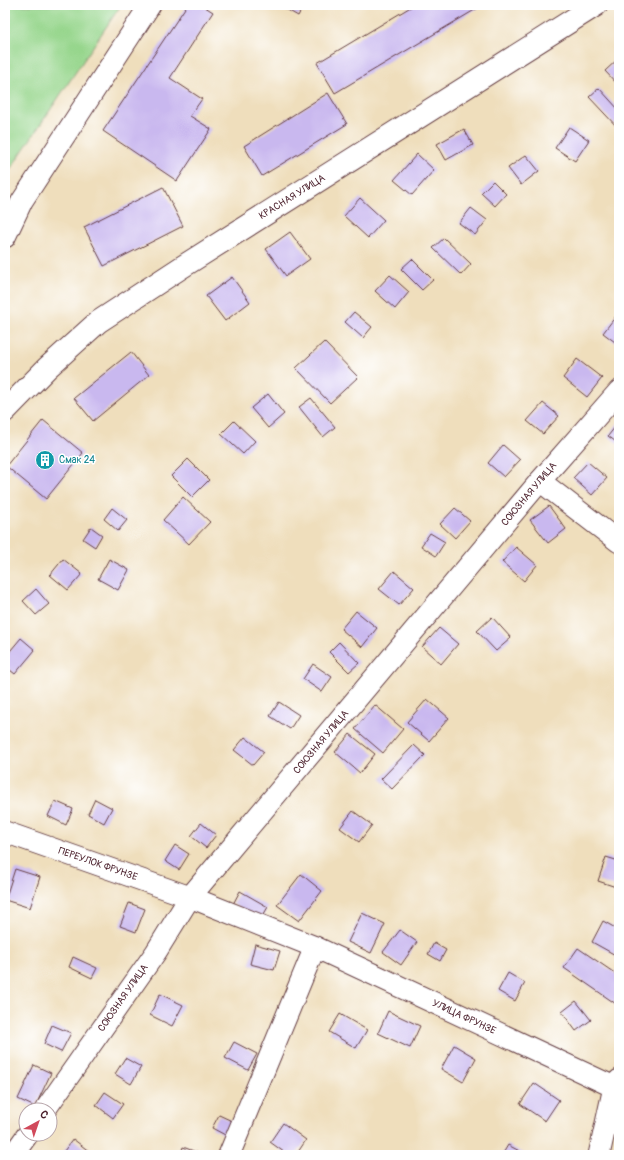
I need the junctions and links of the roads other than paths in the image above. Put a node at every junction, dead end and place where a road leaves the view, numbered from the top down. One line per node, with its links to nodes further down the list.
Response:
1 (150, 5): 3 (street)
2 (596, 5): 5 (street, КРАСНАЯ УЛИЦА)
3 (5, 236)
4 (619, 390): 6 (street, СОЮЗНАЯ УЛИЦА)
5 (5, 411)
6 (540, 481): 7 (street); 9 (street, СОЮЗНАЯ УЛИЦА)
7 (619, 542)
8 (5, 832): 9 (street, ПЕРЕУЛОК ФРУНЗЕ)
9 (190, 897): 10 (street, УЛИЦА ФРУНЗЕ); 12 (street, СОЮЗНАЯ УЛИЦА)
10 (315, 947): 11 (street, УЛИЦА ФРУНЗЕ); 15 (street)
11 (616, 1083): 16 (street, УЛИЦА ФРУНЗЕ)
12 (50, 1102)
13 (22, 1142): 14 (street)
14 (13, 1155)
15 (229, 1155)
16 (599, 1155)

